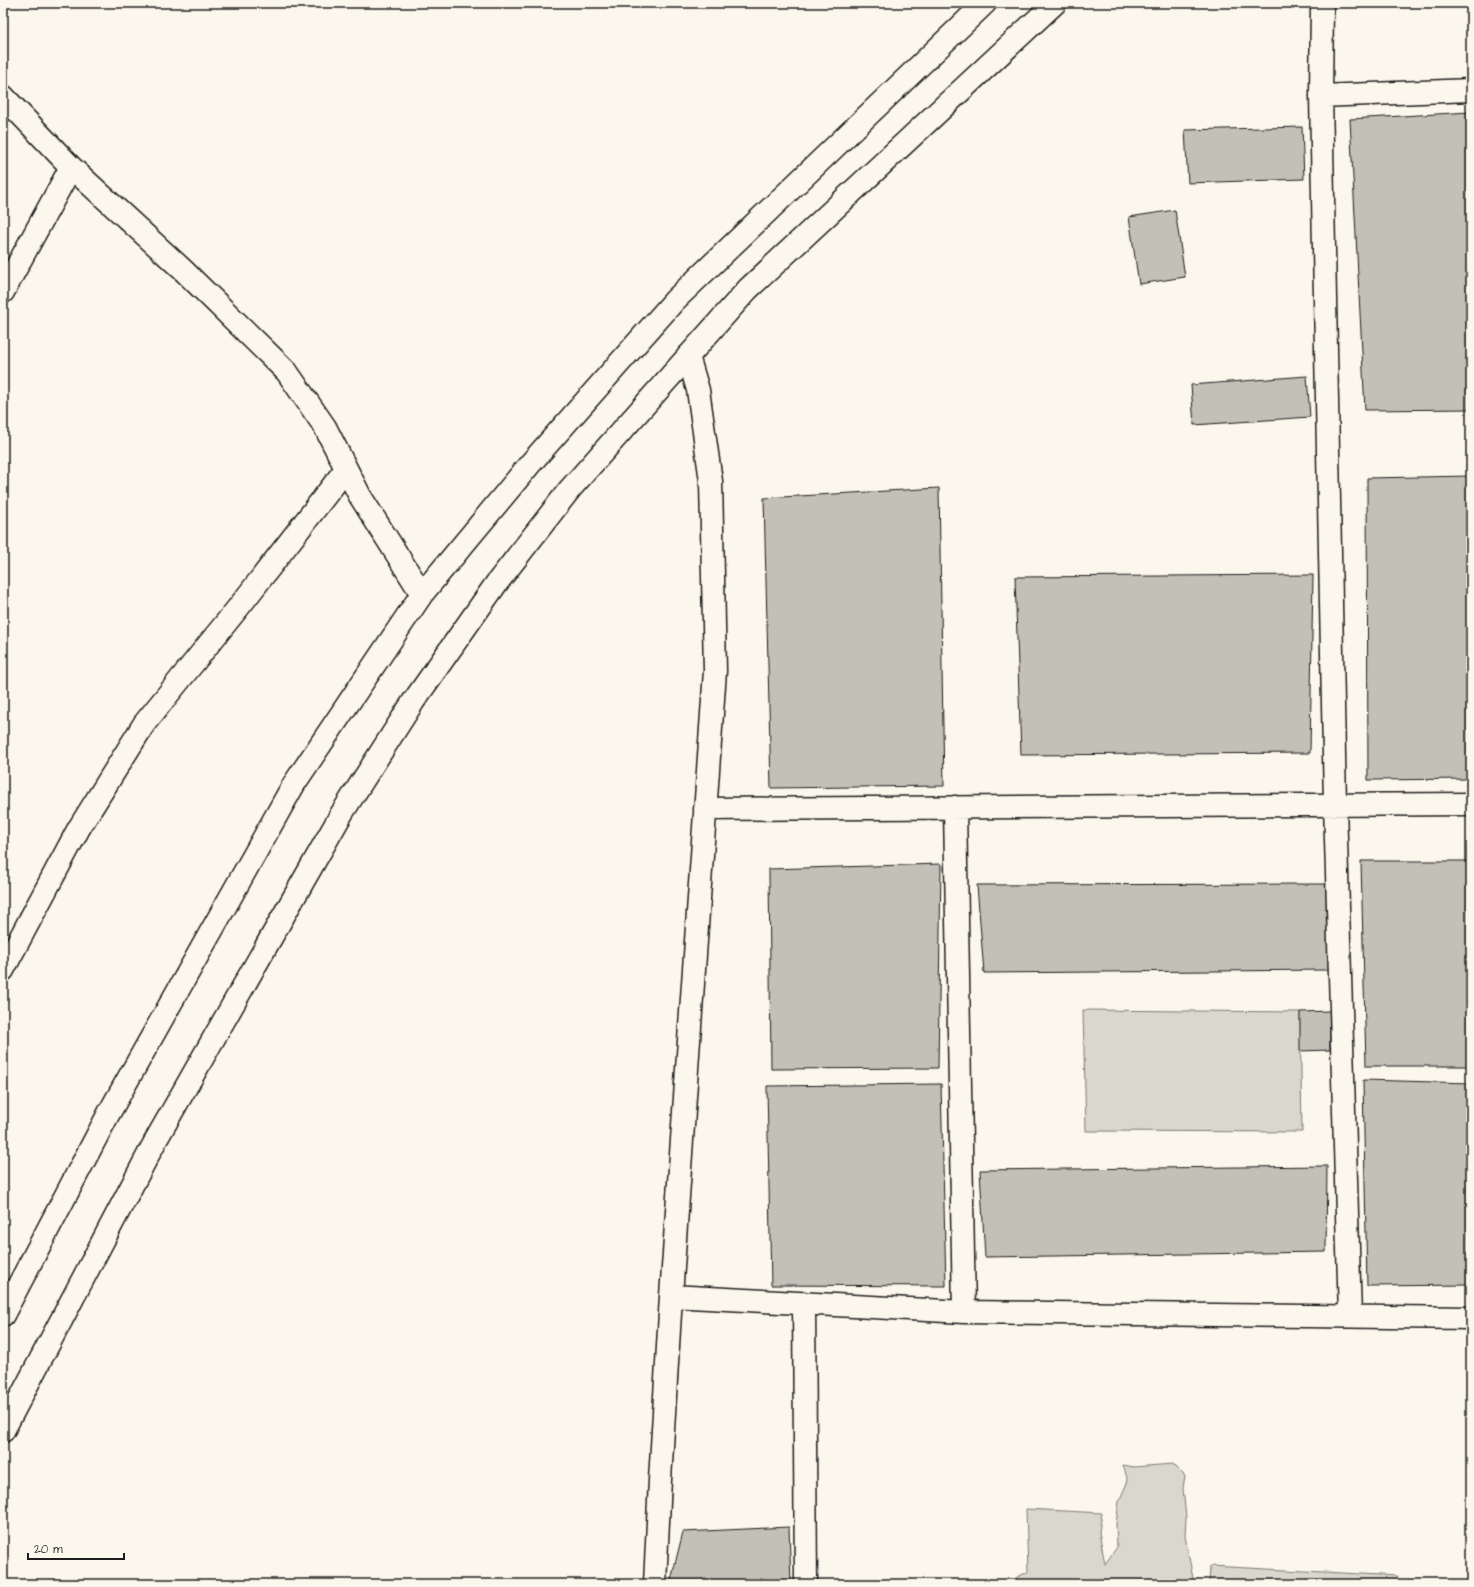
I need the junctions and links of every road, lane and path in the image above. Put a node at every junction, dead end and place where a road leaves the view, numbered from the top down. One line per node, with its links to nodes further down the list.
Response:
1 (1055, 3): 9 (street)
2 (1322, 3): 6 (street)
3 (974, 8): 11 (street)
4 (1471, 90): 6 (street)
5 (3, 96): 7 (street)
6 (1321, 96): 13 (street)
7 (71, 167): 8 (street); 10 (street)
8 (3, 292)
9 (688, 356): 15 (street); 23 (street)
10 (346, 469): 11 (street); 16 (street)
11 (422, 594): 20 (street)
12 (1471, 804): 13 (street)
13 (1335, 805): 14 (street); 21 (street)
14 (955, 807): 15 (street); 19 (street)
15 (705, 809): 17 (street)
16 (3, 970)
17 (671, 1296): 18 (street); 24 (street)
18 (804, 1303): 19 (street); 25 (street)
19 (964, 1312): 21 (street)
20 (3, 1315)
21 (1350, 1316): 22 (street)
22 (1471, 1318)
23 (3, 1431)
24 (655, 1584)
25 (806, 1584)

